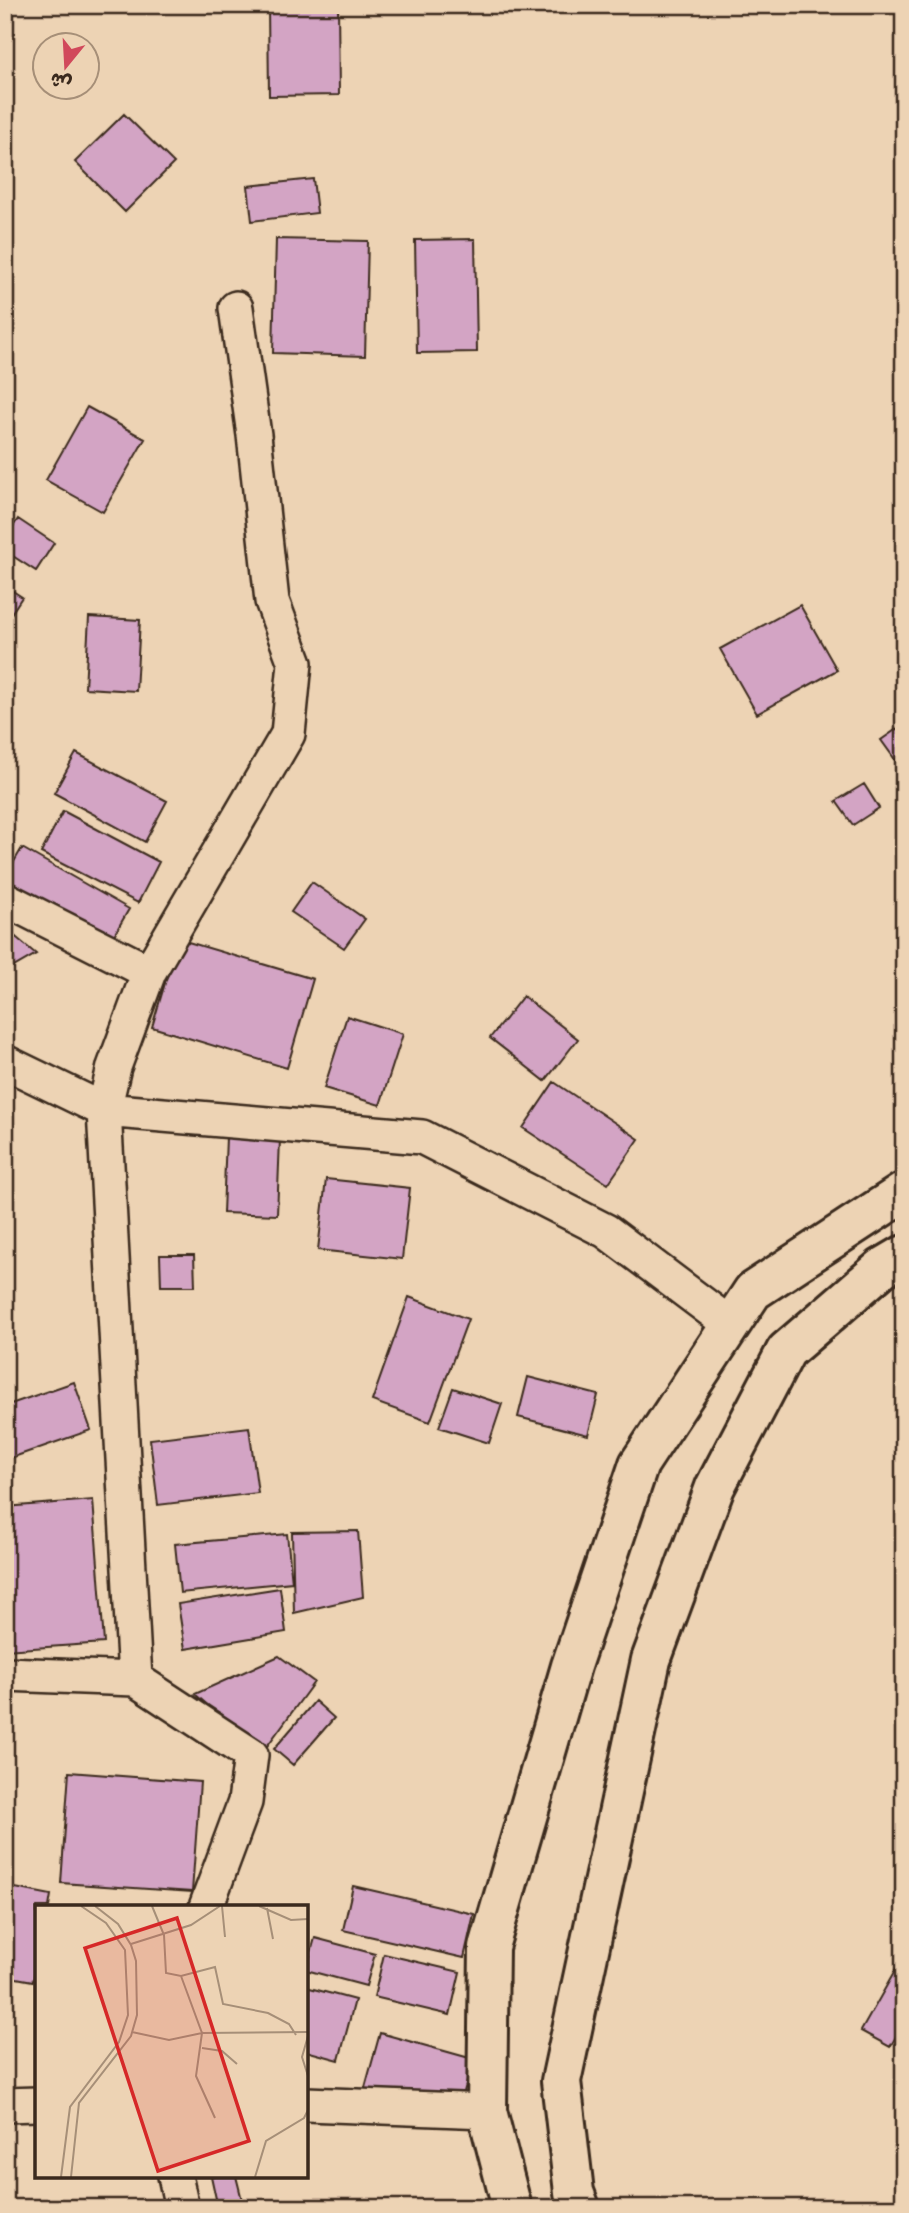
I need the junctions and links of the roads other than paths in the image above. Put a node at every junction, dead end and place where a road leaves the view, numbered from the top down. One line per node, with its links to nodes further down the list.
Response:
1 (236, 308): 3 (street)
2 (5, 899): 3 (street)
3 (149, 972): 5 (street)
4 (5, 1062): 5 (street)
5 (104, 1110): 8 (street); 10 (street)
6 (904, 1192): 8 (street)
7 (904, 1255): 19 (street)
8 (731, 1325): 15 (street)
9 (5, 1674): 10 (street)
10 (135, 1679): 11 (street)
11 (207, 1905)
12 (35, 2104): 14 (street)
13 (308, 2104): 15 (street)
14 (5, 2105)
15 (487, 2111): 18 (street)
16 (175, 2178): 17 (street)
17 (182, 2208)
18 (512, 2208)
19 (580, 2208)

